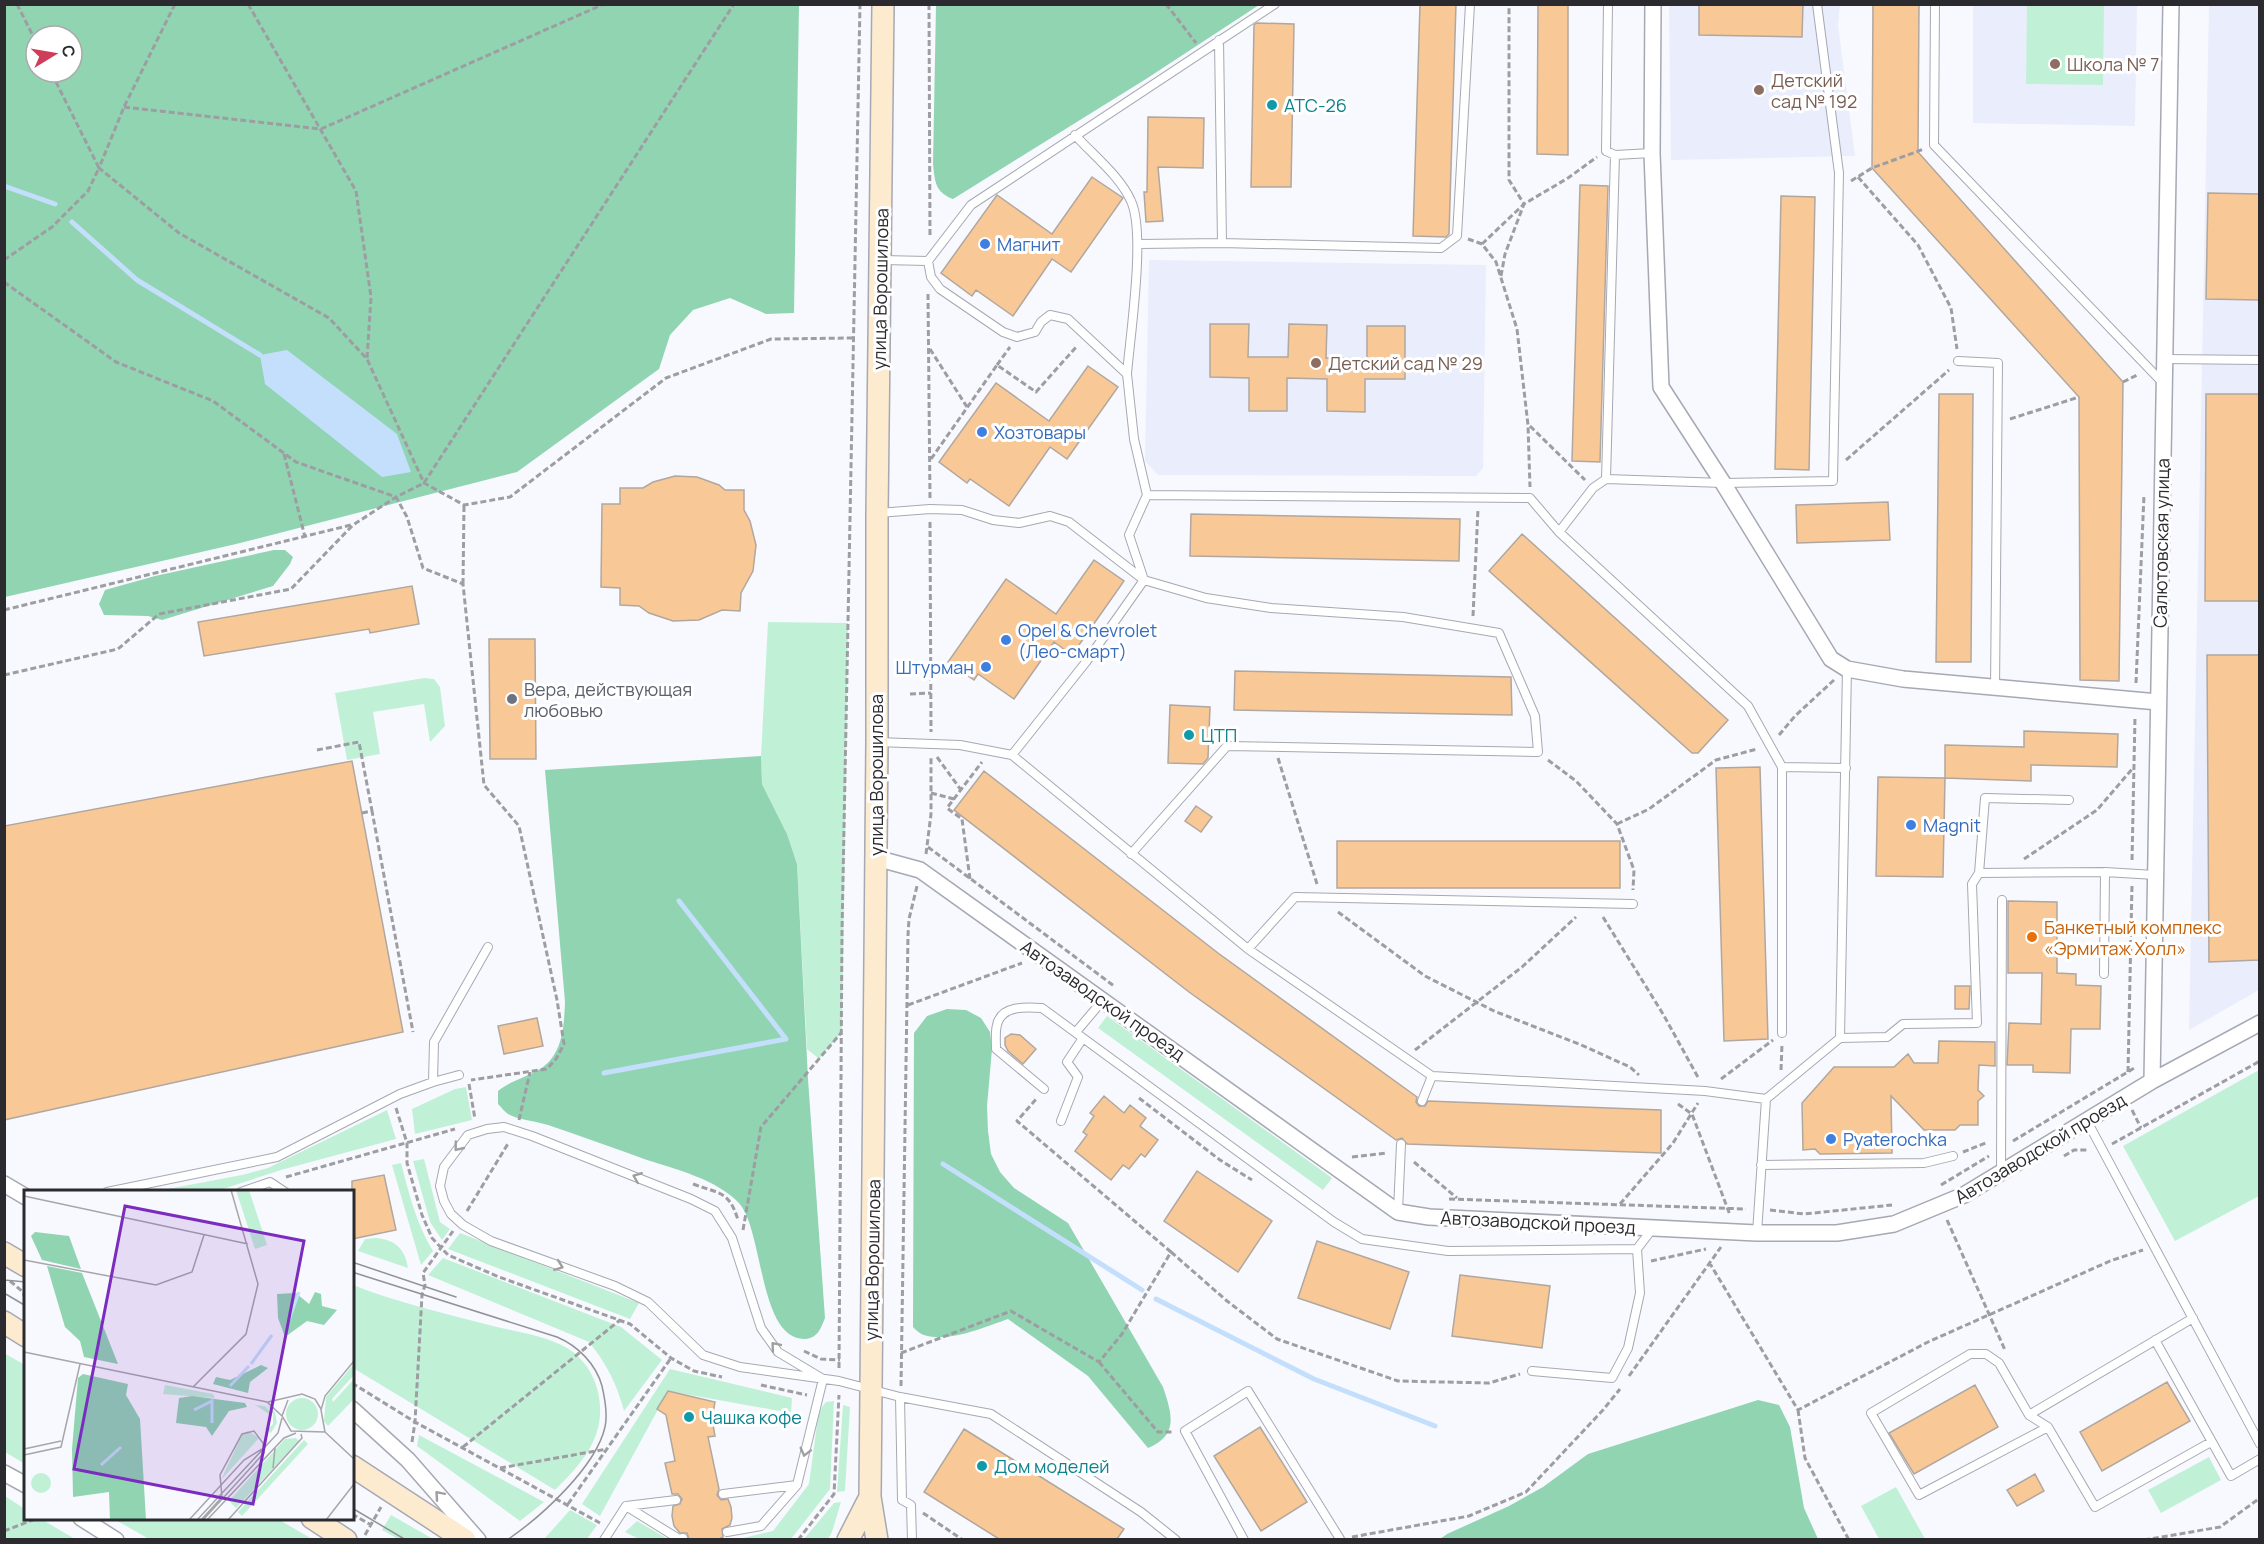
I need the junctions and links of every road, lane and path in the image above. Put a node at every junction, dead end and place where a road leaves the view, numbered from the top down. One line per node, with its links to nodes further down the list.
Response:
1 (17, 4): 18 (path)
2 (174, 4): 22 (path)
3 (248, 4): 23 (path)
4 (604, 4): 23 (path)
5 (734, 4): 62 (path)
6 (860, 4): 44 (path)
7 (883, 4): 38 (main road, улица Ворошилова)
8 (929, 4): 39 (path)
9 (1166, 4): 20 (path)
10 (1275, 4): 19 (lane)
11 (1470, 4): 33 (lane)
12 (1509, 4): 32 (path)
13 (1608, 4): 26 (lane)
14 (1653, 4): 27 (street)
15 (1817, 4): 31 (lane)
16 (1935, 4): 25 (lane)
17 (2171, 4): 48 (street, Салютовская улица)
18 (27, 24)
19 (1219, 40): 20 (lane); 34 (lane)
20 (1202, 51): 24 (lane)
21 (57, 84): 29 (path)
22 (124, 107): 23 (path); 29 (path)
23 (321, 129): 47 (path)
24 (1075, 135): 35 (lane); 39 (lane)
25 (1934, 145): 30 (path); 53 (lane)
26 (1606, 151): 28 (lane); 32 (path)
27 (1652, 153): 28 (lane); 63 (street)
28 (1615, 154): 61 (lane)
29 (99, 168): 37 (path); 47 (path)
30 (1858, 177): 31 (path); 50 (path)
31 (1839, 189): 60 (lane)
32 (1524, 204): 36 (path); 40 (path)
33 (1457, 236): 34 (lane); 36 (path)
34 (1222, 243): 35 (lane)
35 (1138, 244): 52 (lane)
36 (1482, 244): 40 (path)
37 (4, 260)
38 (881, 260): 39 (lane); 71 (main road, улица Ворошилова)
39 (928, 261): 45 (lane)
40 (1500, 278): 57 (path)
41 (5, 283): 58 (path)
42 (928, 294): 46 (path)
43 (1086, 336): 45 (lane); 51 (path); 52 (lane)
44 (854, 338): 69 (path); 126 (path)
45 (1017, 338): 51 (path)
46 (929, 348): 55 (path); 59 (path)
47 (367, 359): 62 (path)
48 (2165, 359): 49 (lane); 53 (street, Салютовская улица)
49 (2259, 360)
50 (1958, 361): 56 (lane); 60 (path)
51 (997, 365): 55 (path)
52 (1127, 375): 65 (lane)
53 (2164, 384): 84 (street, Салютовская улица)
54 (2079, 397): 56 (path)
55 (967, 408): 59 (path)
56 (1997, 423): 81 (lane)
57 (1528, 425): 64 (path); 68 (path)
58 (283, 453): 66 (path); 74 (path)
59 (930, 460): 70 (path)
60 (1833, 471): 63 (lane)
61 (1606, 479): 63 (lane); 64 (lane)
62 (424, 483): 66 (path); 69 (path)
63 (1723, 483): 79 (street)
64 (1593, 488): 73 (lane)
65 (1147, 495): 67 (lane); 75 (lane)
66 (396, 497): 72 (path); 76 (path)
67 (1479, 498): 68 (lane); 78 (path)
68 (1530, 498): 73 (lane)
69 (464, 505): 76 (path)
70 (930, 509): 71 (lane); 75 (lane); 82 (path)
71 (877, 513): 85 (main road, улица Ворошилова)
72 (353, 525): 74 (path); 80 (path)
73 (1558, 531): 87 (lane)
74 (305, 537): 77 (path)
75 (1144, 580): 78 (lane); 92 (lane)
76 (463, 584): 132 (path)
77 (4, 610)
78 (1472, 628): 91 (lane)
79 (1847, 669): 81 (street); 87 (path); 95 (lane)
80 (4, 675)
81 (1995, 689): 84 (street)
82 (931, 693): 83 (path); 86 (path)
83 (910, 694)
84 (2158, 702): 110 (street, Салютовская улица)
85 (877, 742): 86 (lane); 105 (main road, улица Ворошилова)
86 (931, 743): 90 (lane)
87 (1770, 746): 94 (lane); 102 (path)
88 (1274, 747): 91 (lane); 104 (lane); 112 (path)
89 (317, 750): 100 (path)
90 (990, 751): 92 (lane); 96 (path)
91 (1538, 752): 102 (path)
92 (1012, 754): 104 (lane)
93 (2134, 766): 109 (path)
94 (1782, 767): 95 (lane); 128 (lane)
95 (1846, 768): 130 (lane)
96 (961, 790): 97 (path); 98 (path)
97 (931, 794): 98 (path); 103 (path)
98 (954, 799): 111 (path)
99 (2069, 800): 108 (lane)
100 (372, 811): 101 (path); 125 (path)
101 (362, 813)
102 (1617, 824): 115 (path)
103 (928, 847): 106 (path); 111 (path)
104 (1131, 854): 117 (lane)
105 (876, 858): 106 (street, Автозаводской проезд); 198 (main road, улица Ворошилова)
106 (921, 870): 121 (street, Автозаводской проезд); 123 (path)
107 (2105, 872): 109 (lane); 110 (lane); 119 (lane)
108 (1979, 873): 109 (lane); 130 (lane)
109 (2003, 873)
110 (2156, 875): 137 (street, Салютовская улица)
111 (970, 879): 120 (path)
112 (1322, 899): 114 (lane); 117 (lane); 122 (path)
113 (2002, 900): 150 (lane)
114 (1590, 904): 115 (lane); 122 (path); 141 (path)
115 (1633, 904)
116 (488, 946): 136 (lane)
117 (1248, 949): 131 (lane)
118 (1025, 962): 123 (path)
119 (2104, 974)
120 (1115, 986)
121 (1103, 1000): 127 (lane); 168 (street, Автозаводской проезд)
122 (1475, 1002): 131 (path); 138 (path)
123 (908, 1005): 189 (path)
124 (2259, 1023): 137 (street, Автозаводской проезд)
125 (413, 1032)
126 (842, 1032): 158 (path); 191 (path)
127 (1076, 1032): 129 (lane); 140 (lane)
128 (1782, 1033): 139 (path); 141 (path)
129 (1083, 1038): 145 (lane); 175 (lane)
130 (1840, 1038): 139 (lane)
131 (1405, 1059): 134 (lane)
132 (530, 1072): 135 (path); 149 (path)
133 (459, 1076): 135 (path); 136 (lane)
134 (1431, 1076): 138 (lane); 143 (lane)
135 (468, 1081): 147 (path)
136 (433, 1082): 159 (lane)
137 (2152, 1082): 146 (street, Автозаводской проезд)
138 (1656, 1088): 141 (lane); 144 (path)
139 (1781, 1088): 142 (lane)
140 (1044, 1089): 176 (path)
141 (1705, 1091): 142 (lane); 144 (path)
142 (1766, 1099): 154 (lane)
143 (1422, 1101)
144 (1692, 1114): 165 (path); 166 (path)
145 (1061, 1121)
146 (2087, 1121): 155 (street, Автозаводской проезд); 174 (lane)
147 (476, 1122)
148 (456, 1128): 156 (path)
149 (516, 1131): 170 (path); 170 (lane, one-way to 170); 195 (lane, one-way to 149)
150 (2000, 1137): 152 (path); 155 (lane)
151 (1400, 1147): 153 (path); 164 (path); 168 (lane)
152 (1953, 1156): 154 (lane)
153 (1354, 1165)
154 (1761, 1165): 167 (lane)
155 (2001, 1173): 173 (street, Автозаводской проезд)
156 (270, 1182): 160 (lane); 161 (lane)
157 (4, 1184): 162 (street)
158 (693, 1184)
159 (111, 1190)
160 (244, 1190)
161 (283, 1190)
162 (24, 1196)
163 (1446, 1199): 164 (path)
164 (1458, 1200): 165 (path)
165 (1620, 1205): 166 (path)
166 (1729, 1208): 167 (path); 172 (path)
167 (1757, 1209): 173 (lane)
168 (1398, 1212): 171 (street, Автозаводской проезд)
169 (1947, 1220): 182 (path)
170 (460, 1222): 195 (lane, one-way to 195); 203 (path)
171 (1653, 1228): 172 (street, Автозаводской проезд); 175 (lane)
172 (1732, 1232): 173 (street, Автозаводской проезд); 178 (path)
173 (1757, 1233)
174 (2154, 1246): 182 (path); 183 (lane)
175 (1636, 1249): 194 (lane)
176 (1171, 1252): 192 (path); 194 (path)
177 (4, 1253): 179 (main road)
178 (1709, 1262): 200 (path); 245 (path)
179 (24, 1265)
180 (4, 1276): 181 (path)
181 (24, 1295)
182 (1990, 1315): 193 (path); 200 (path)
183 (2193, 1318): 187 (lane); 207 (lane)
184 (620, 1320): 208 (path)
185 (4, 1323): 186 (main road)
186 (24, 1335)
187 (2155, 1340): 202 (lane); 206 (lane)
188 (799, 1348): 191 (path)
189 (901, 1353): 192 (path); 199 (path)
190 (671, 1358): 209 (path)
191 (840, 1360): 196 (path)
192 (1099, 1362): 205 (path)
193 (1999, 1363): 202 (lane); 204 (lane)
194 (1532, 1371)
195 (823, 1379): 196 (lane); 216 (lane, one-way to 216)
196 (839, 1381): 198 (lane); 238 (path)
197 (354, 1384): 203 (path)
198 (871, 1389): 199 (lane); 218 (main road, улица Ворошилова)
199 (900, 1397): 222 (lane); 243 (lane)
200 (1798, 1410): 246 (path)
201 (354, 1411): 210 (street)
202 (2029, 1415): 204 (lane)
203 (415, 1422): 208 (path); 210 (path)
204 (2048, 1427): 206 (lane)
205 (1185, 1431): 244 (lane); 245 (lane)
206 (2211, 1442): 211 (lane)
207 (2259, 1444)
208 (462, 1448): 213 (path)
209 (607, 1449): 213 (path); 221 (path)
210 (408, 1460): 236 (street, one-way to 210)
211 (2259, 1460)
212 (354, 1467): 235 (main road)
213 (500, 1468): 221 (path)
214 (4, 1473): 215 (street)
215 (24, 1484)
216 (797, 1485): 217 (lane); 231 (lane)
217 (723, 1494)
218 (870, 1497): 239 (main road, улица Ворошилова); 240 (main road)
219 (2259, 1498): 247 (path)
220 (676, 1500): 223 (lane)
221 (568, 1505): 229 (path)
222 (911, 1505): 241 (lane); 242 (path)
223 (626, 1506): 229 (lane); 232 (lane)
224 (354, 1515): 228 (path)
225 (33, 1520): 230 (path)
226 (84, 1520): 233 (street)
227 (315, 1520): 234 (main road)
228 (371, 1525)
229 (610, 1529): 237 (lane)
230 (4, 1531)
231 (727, 1532)
232 (683, 1538)
233 (116, 1539)
234 (346, 1539)
235 (465, 1539)
236 (478, 1539)
237 (604, 1539)
238 (798, 1539)
239 (849, 1539)
240 (877, 1539)
241 (912, 1539)
242 (963, 1539)
243 (1176, 1539)
244 (1244, 1539)
245 (1340, 1539)
246 (1849, 1539)
247 (2144, 1539)

